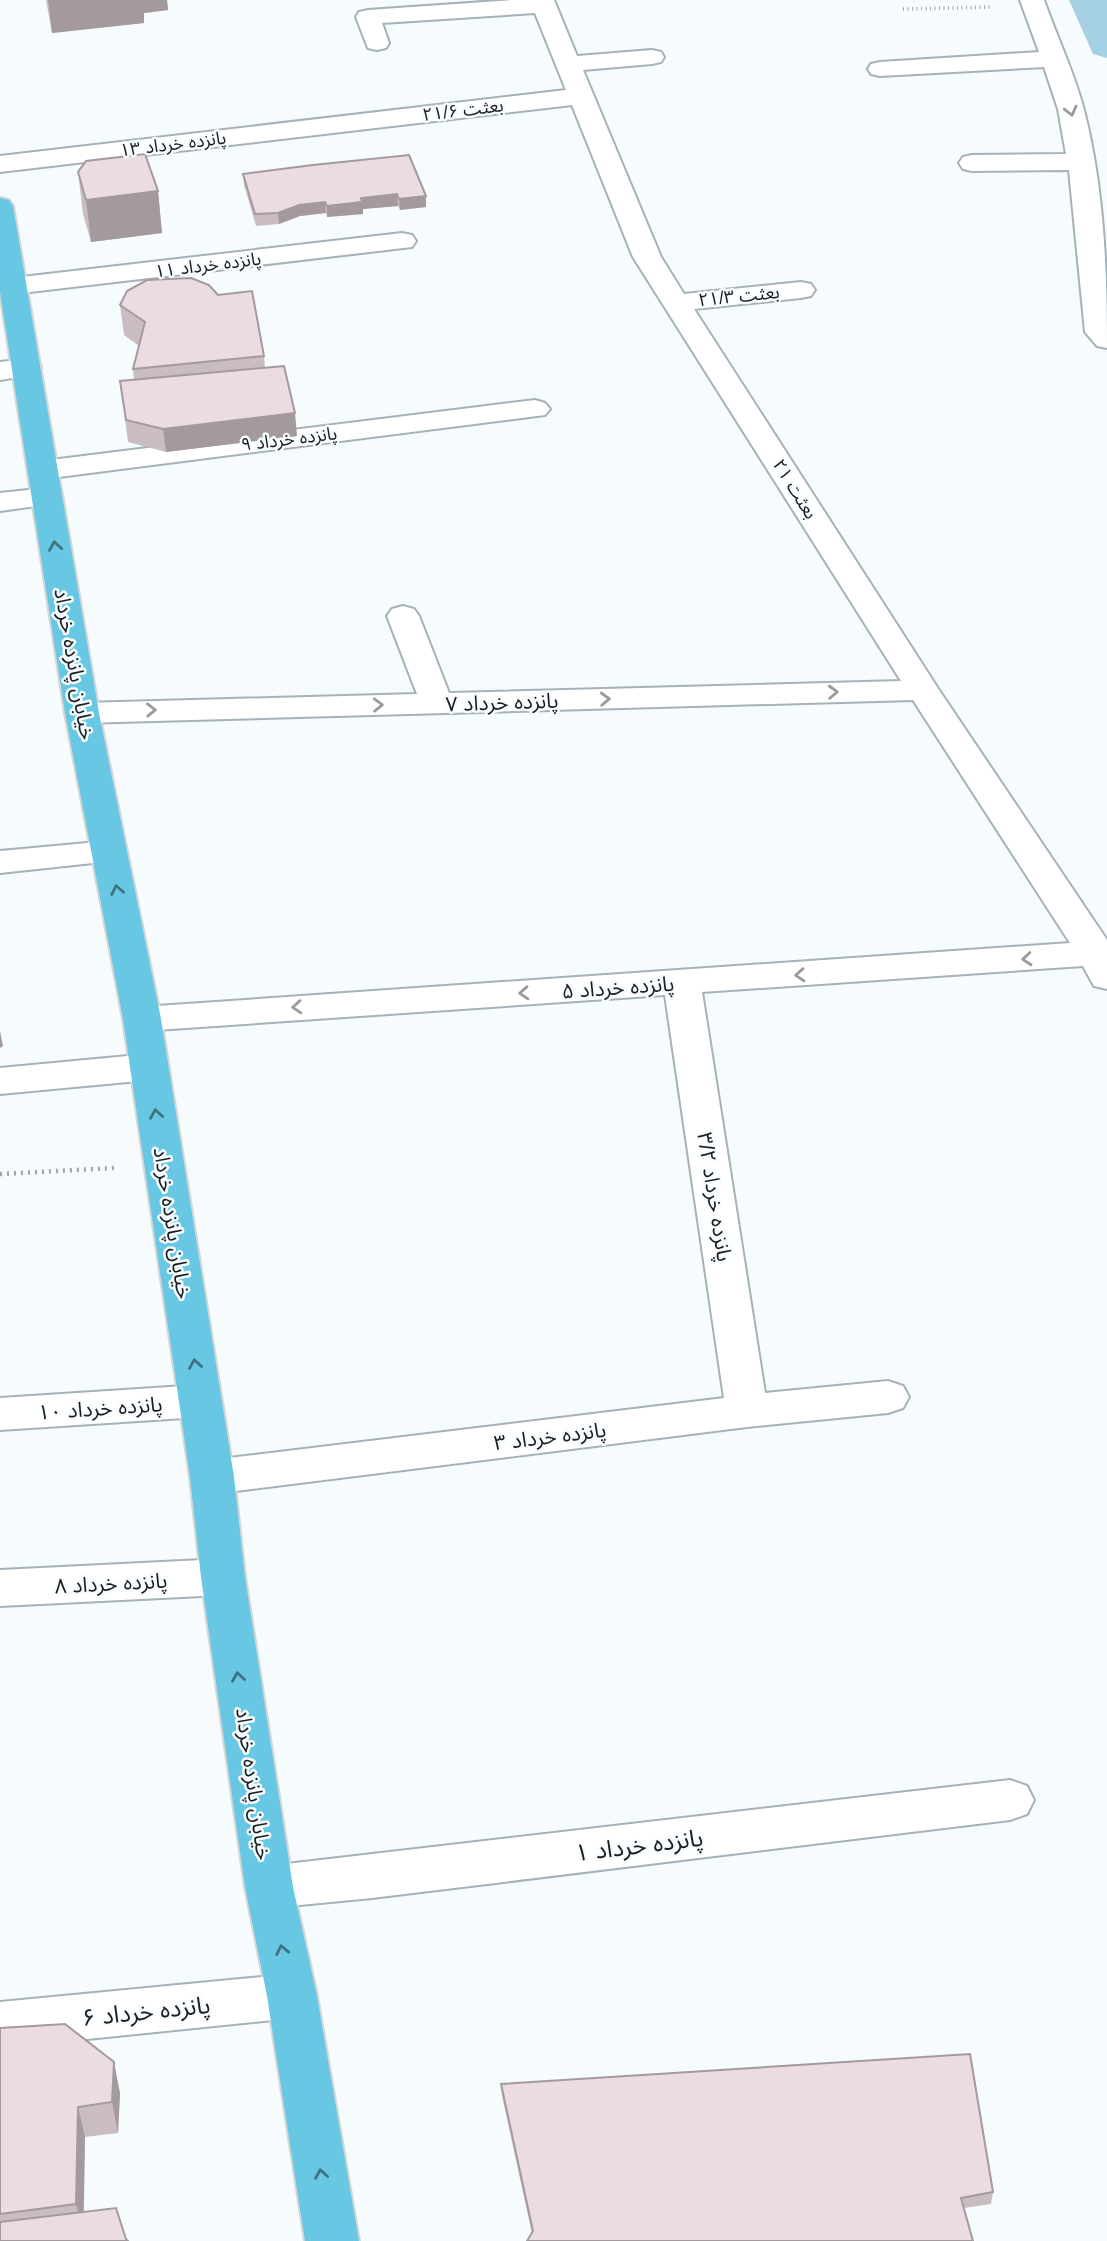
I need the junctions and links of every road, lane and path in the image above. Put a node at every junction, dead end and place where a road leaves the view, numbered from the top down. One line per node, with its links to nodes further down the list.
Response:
1 (543, 3): 4 (street); 7 (street, بعثت ۲۱)
2 (1034, 3): 3 (path); 6 (street)
3 (903, 9)
4 (377, 43)
5 (652, 57): 7 (street)
6 (1054, 60): 8 (street); 11 (street, one-way to 11)
7 (568, 64): 9 (street, بعثت ۲۱)
8 (880, 69)
9 (582, 96): 10 (street, بعثت ۲۱/۶); 18 (street, بعثت ۲۱)
10 (345, 124): 12 (street, پانزده خرداد ۱۳)
11 (1080, 162): 13 (street); 19 (street)
12 (0, 163)
13 (972, 163)
14 (0, 206): 16 (main road, خیابان پانزده خرداد)
15 (402, 242): 16 (street, پانزده خرداد ۱۱)
16 (13, 286): 20 (main road, خیابان پانزده خرداد)
17 (802, 290): 18 (street, بعثت ۲۱/۳)
18 (676, 303): 25 (street, بعثت ۲۱)
19 (1107, 340)
20 (13, 370): 22 (main road, خیابان پانزده خرداد)
21 (535, 409): 22 (street, پانزده خرداد ۹)
22 (45, 484): 23 (street, پانزده خرداد ۹); 27 (main road, خیابان پانزده خرداد, one-way to 22)
23 (0, 502)
24 (403, 616): 26 (street)
25 (923, 690): 26 (street, پانزده خرداد ۷, one-way to 25); 30 (street, بعثت ۲۱)
26 (437, 704): 27 (street, پانزده خرداد ۷, one-way to 26)
27 (82, 713): 28 (main road, خیابان پانزده خرداد)
28 (110, 852): 29 (street); 32 (main road, خیابان پانزده خرداد, one-way to 28)
29 (0, 862)
30 (1103, 961): 31 (street, پانزده خرداد ۵, one-way to 31)
31 (682, 983): 32 (street, پانزده خرداد ۵, one-way to 32); 39 (street, پانزده خرداد ۳/۲)
32 (142, 1019): 33 (main road, خیابان پانزده خرداد)
33 (149, 1067): 34 (street); 35 (main road, خیابان پانزده خرداد, one-way to 33)
34 (0, 1081)
35 (164, 1164): 36 (path); 38 (main road, خیابان پانزده خرداد, one-way to 35)
36 (0, 1174)
37 (888, 1397): 39 (street, پانزده خرداد ۳)
38 (200, 1401): 40 (street, پانزده خرداد ۱۰); 41 (main road, خیابان پانزده خرداد)
39 (747, 1411): 41 (street, پانزده خرداد ۳)
40 (0, 1414)
41 (212, 1478): 42 (main road, خیابان پانزده خرداد)
42 (223, 1577): 43 (street, پانزده خرداد ۸); 45 (main road, خیابان پانزده خرداد, one-way to 42)
43 (0, 1588)
44 (1010, 1800): 45 (street, پانزده خرداد ۱)
45 (269, 1887): 46 (main road, خیابان پانزده خرداد, one-way to 45)
46 (292, 1996): 47 (street, پانزده خرداد ۶); 48 (main road, خیابان پانزده خرداد, one-way to 46)
47 (0, 2025)
48 (332, 2241)

